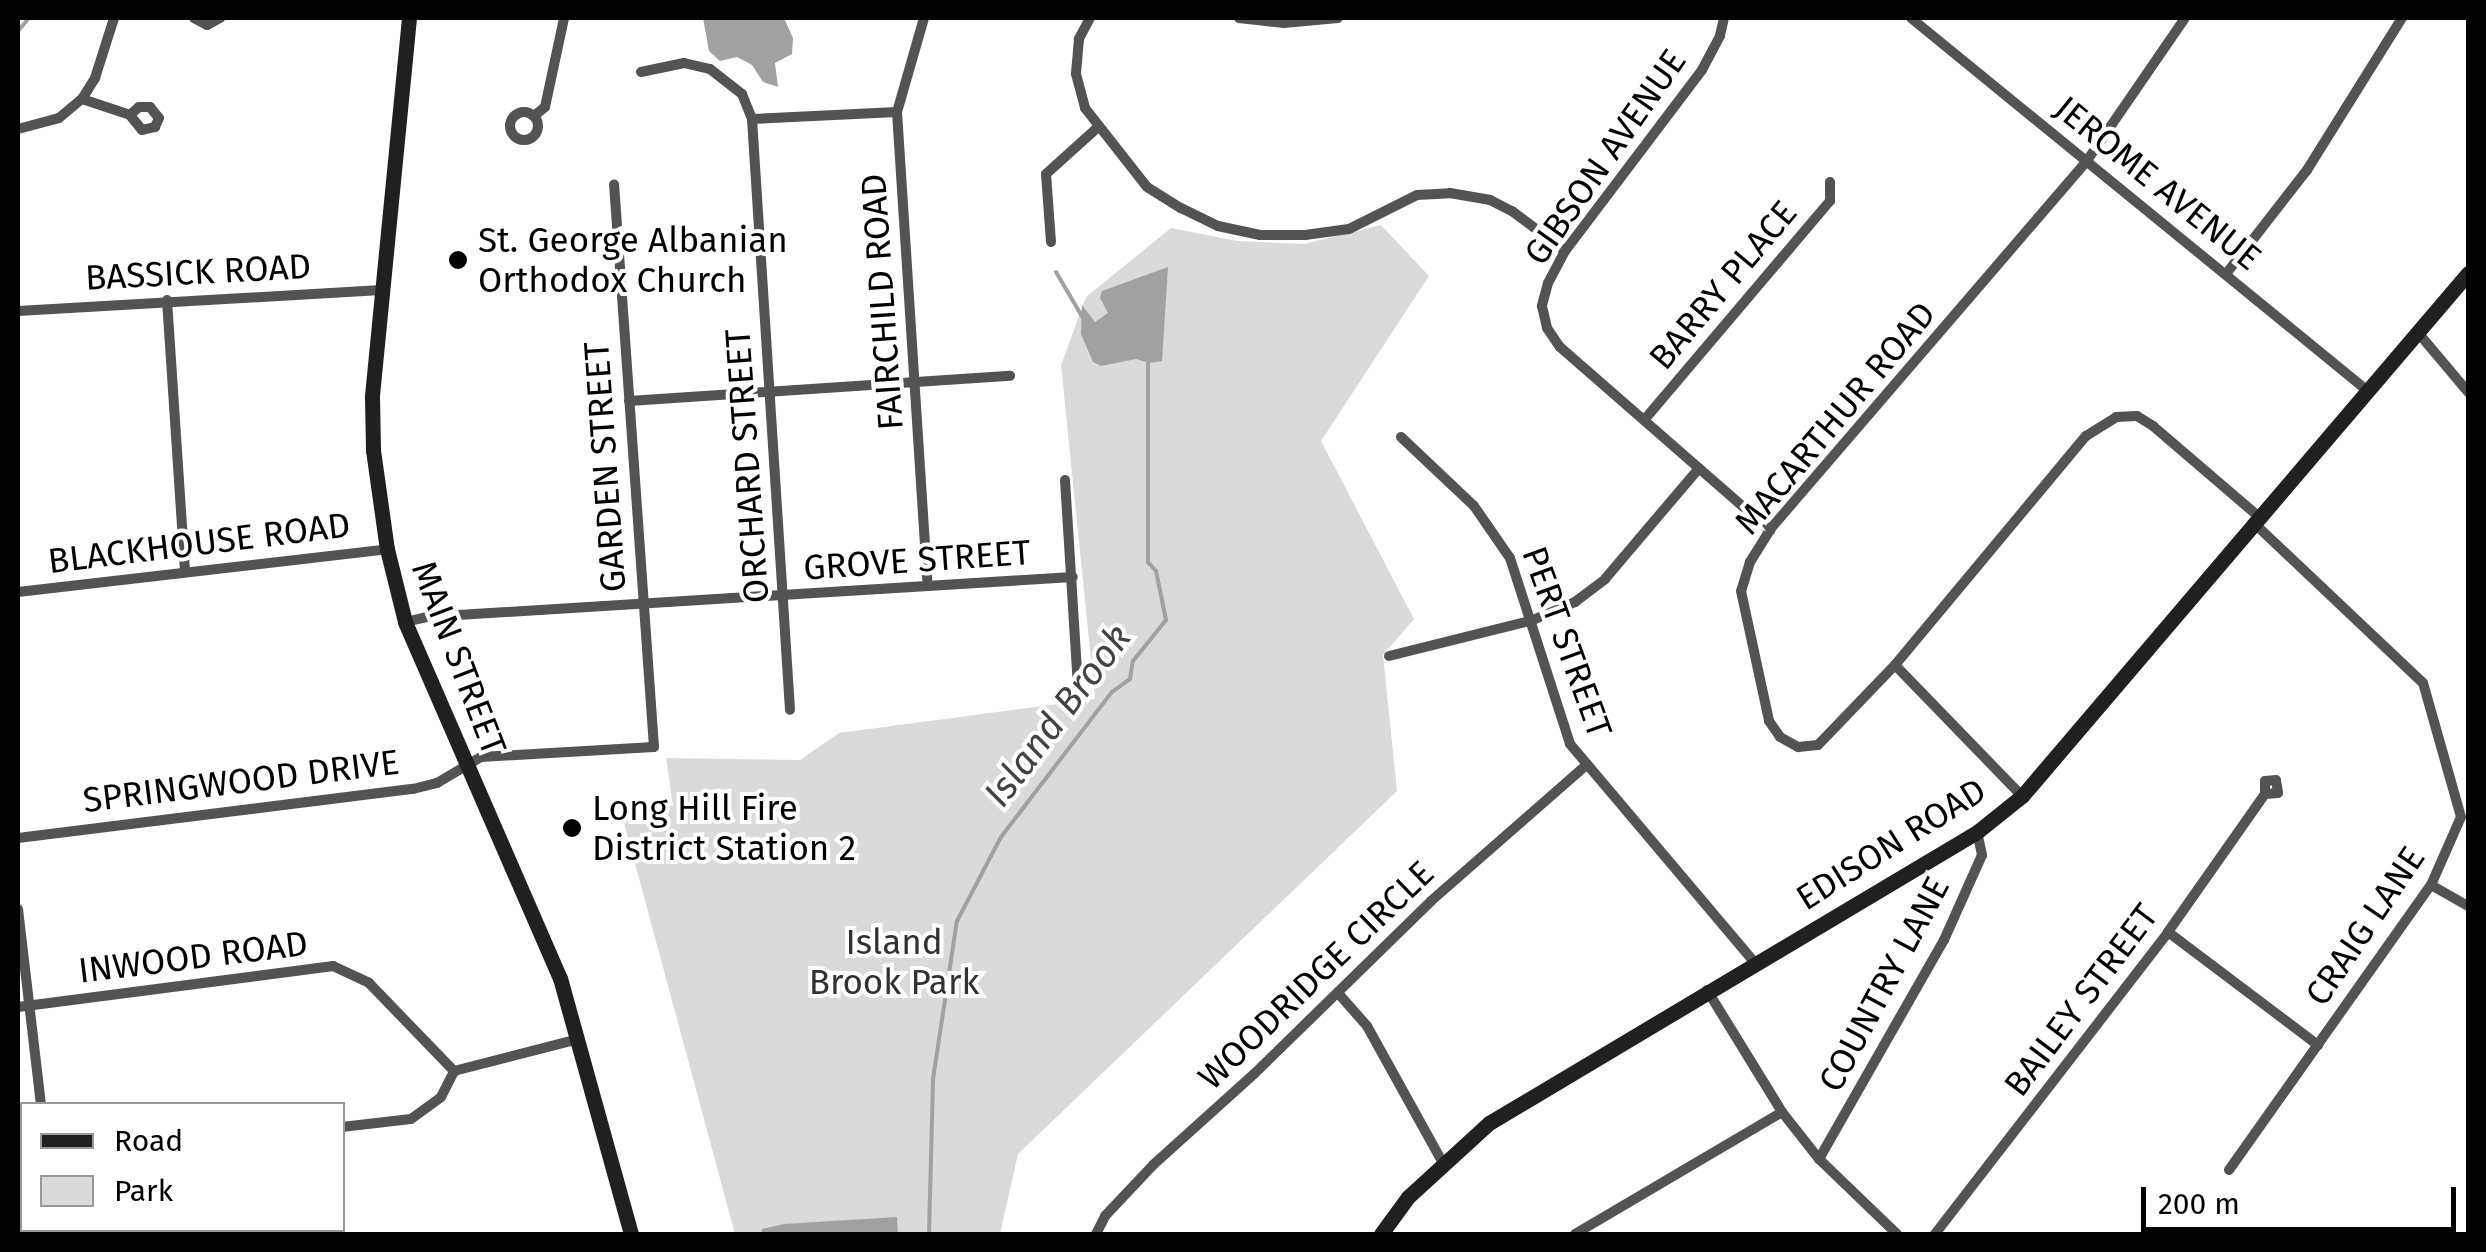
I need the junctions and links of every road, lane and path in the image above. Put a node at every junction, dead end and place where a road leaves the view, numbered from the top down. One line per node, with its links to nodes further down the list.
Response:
1 (114, 18): 15 (street)
2 (194, 18): 3 (street)
3 (220, 18)
4 (409, 18): 29 (street, MAIN STREET)
5 (564, 18): 18 (street)
6 (924, 18): 16 (street, FAIRCHILD ROAD)
7 (1090, 18): 20 (street)
8 (1239, 18): 9 (street)
9 (1338, 18)
10 (1724, 18): 26 (street, GIBSON AVENUE)
11 (2185, 18): 22 (street, MACARTHUR ROAD)
12 (2402, 18): 28 (street)
13 (1919, 20): 22 (street, JEROME AVENUE)
14 (641, 72): 19 (street)
15 (82, 99): 17 (street); 21 (street)
16 (897, 112): 19 (street); 34 (street, FAIRCHILD ROAD)
17 (130, 115)
18 (534, 116)
19 (752, 119): 35 (street, ORCHARD STREET)
20 (1097, 128): 25 (street); 26 (street)
21 (18, 129)
22 (2086, 162): 28 (street, JEROME AVENUE); 44 (street, MACARTHUR ROAD)
23 (1830, 182): 39 (street, BARRY PLACE)
24 (614, 184): 38 (street, GARDEN STREET)
25 (1051, 242)
26 (1565, 251): 39 (street, GIBSON AVENUE)
27 (2468, 273): 32 (street, EDISON ROAD)
28 (2226, 274): 36 (street, JEROME AVENUE)
29 (381, 290): 30 (street, BASSICK ROAD); 45 (street, MAIN STREET)
30 (167, 300): 31 (street, BASSICK ROAD); 46 (street)
31 (18, 311)
32 (2420, 335): 36 (street, EDISON ROAD); 37 (street)
33 (1010, 376): 34 (street)
34 (915, 384): 35 (street); 48 (street, FAIRCHILD ROAD)
35 (768, 392): 38 (street); 50 (street, ORCHARD STREET)
36 (2369, 392): 43 (street, EDISON ROAD)
37 (2468, 392)
38 (629, 401): 51 (street, GARDEN STREET)
39 (1645, 420): 41 (street, GIBSON AVENUE)
40 (1401, 437): 52 (street, PERT STREET)
41 (1699, 468): 44 (street, GIBSON AVENUE); 52 (street)
42 (1065, 480): 47 (street)
43 (2256, 519): 55 (street, MACARTHUR ROAD); 62 (street, EDISON ROAD); 65 (street, CRAIG LANE)
44 (1770, 530): 55 (street, MACARTHUR ROAD)
45 (387, 549): 46 (street, BLACKHOUSE ROAD); 53 (street, MAIN STREET)
46 (185, 571): 49 (street, BLACKHOUSE ROAD)
47 (1073, 577): 48 (street, GROVE STREET); 56 (street)
48 (928, 586): 50 (street, GROVE STREET)
49 (18, 592)
50 (783, 596): 51 (street, GROVE STREET); 57 (street, ORCHARD STREET)
51 (641, 605): 53 (street, GROVE STREET); 58 (street, GARDEN STREET)
52 (1533, 620): 54 (street); 60 (street, PERT STREET)
53 (405, 622): 59 (street, MAIN STREET)
54 (1389, 656)
55 (1895, 665): 62 (street)
56 (1078, 685)
57 (790, 710)
58 (654, 747): 59 (street, SPRINGWOOD DRIVE)
59 (465, 764): 64 (street, SPRINGWOOD DRIVE); 73 (street, MAIN STREET)
60 (1585, 766): 69 (street, PERT STREET); 71 (street, WOODRIDGE CIRCLE)
61 (2265, 794): 68 (street, BAILEY STREET)
62 (2022, 796): 63 (street, EDISON ROAD)
63 (1978, 832): 69 (street, EDISON ROAD); 79 (street, COUNTRY LANE)
64 (18, 838)
65 (2431, 885): 66 (street); 74 (street, CRAIG LANE)
66 (2468, 906)
67 (18, 910): 72 (street)
68 (2168, 932): 74 (street); 89 (street, BAILEY STREET)
69 (1754, 962): 70 (street, EDISON ROAD)
70 (1707, 990): 77 (street); 80 (street, EDISON ROAD)
71 (1338, 992): 80 (street); 84 (street, WOODRIDGE CIRCLE)
72 (24, 1006): 75 (street, INWOOD ROAD); 76 (street)
73 (579, 1039): 75 (street); 83 (street, MAIN STREET)
74 (2318, 1046): 81 (street, CRAIG LANE)
75 (454, 1072): 78 (street)
76 (41, 1102)
77 (1782, 1112): 79 (street); 86 (street)
78 (345, 1127)
79 (1819, 1158): 82 (street)
80 (1444, 1163): 85 (street, EDISON ROAD)
81 (2229, 1170)
82 (1879, 1221): 87 (street); 88 (street)
83 (630, 1234)
84 (1096, 1234)
85 (1381, 1234)
86 (1575, 1234)
87 (1874, 1234)
88 (1897, 1234)
89 (1935, 1234)

